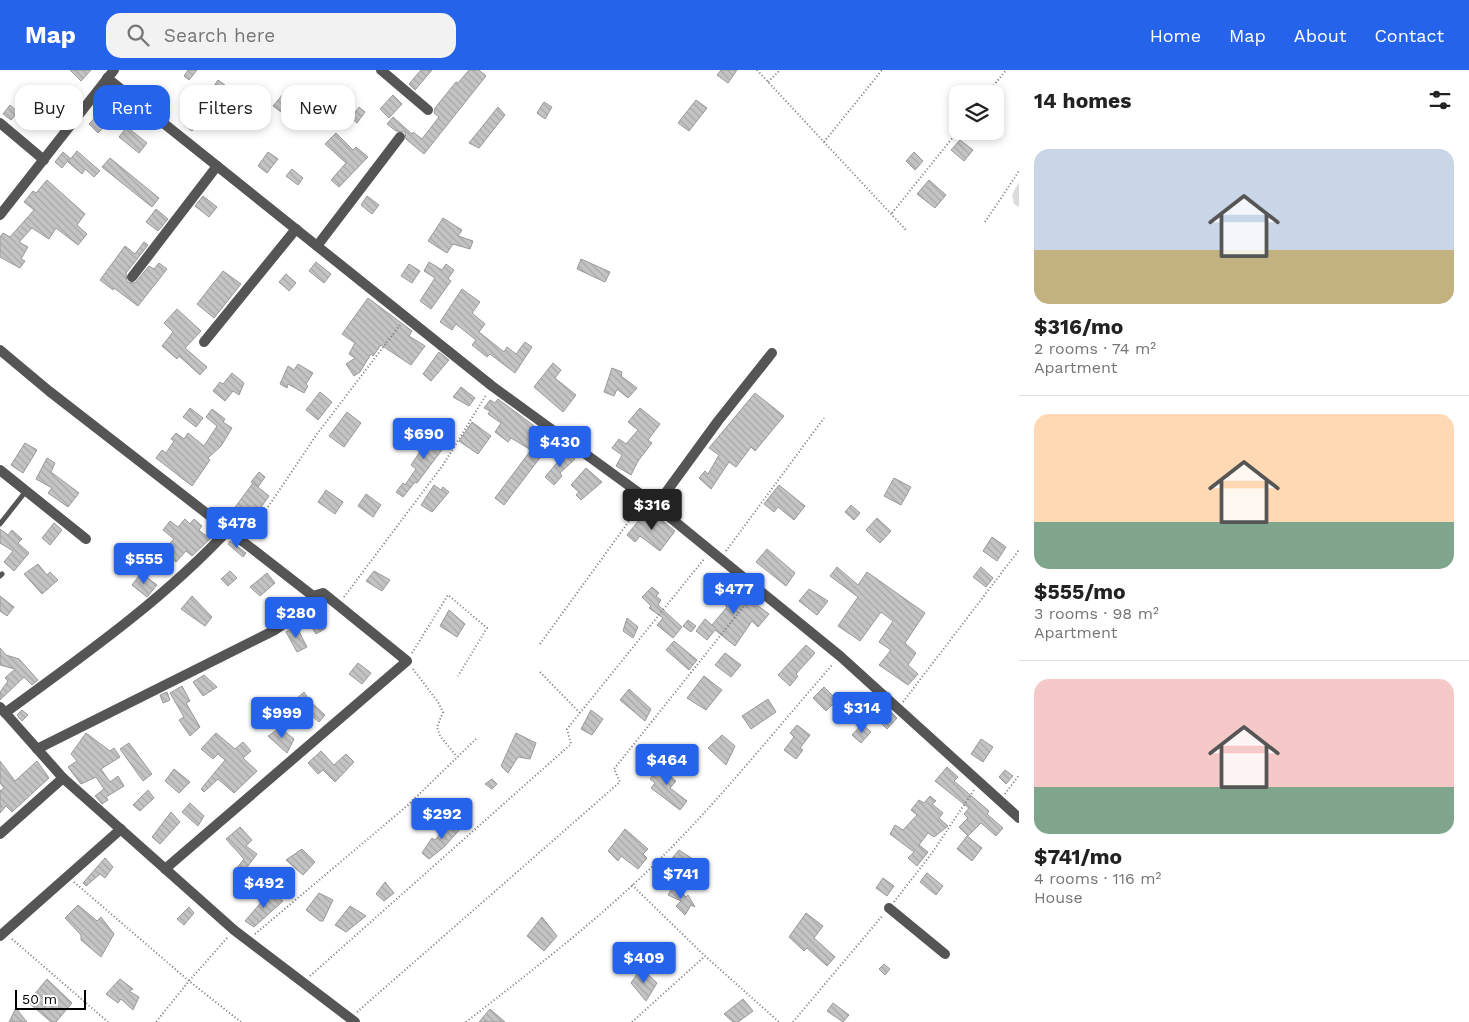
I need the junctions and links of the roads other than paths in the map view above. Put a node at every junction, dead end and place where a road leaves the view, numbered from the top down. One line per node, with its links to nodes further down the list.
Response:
1 (381, 70): 3 (street)
2 (110, 74): 6 (street); 7 (street)
3 (428, 110)
4 (0, 123): 6 (street)
5 (400, 137): 10 (street)
6 (44, 160): 8 (street)
7 (217, 166): 9 (street); 11 (street)
8 (0, 216)
9 (296, 229): 10 (street); 12 (street)
10 (317, 246): 17 (street)
11 (132, 277)
12 (204, 342)
13 (0, 350): 19 (street)
14 (772, 353): 17 (street)
15 (0, 470): 16 (street)
16 (27, 491): 18 (lane); 20 (street)
17 (656, 506): 25 (street)
18 (0, 524)
19 (228, 529): 21 (street); 22 (street)
20 (86, 539)
21 (313, 596): 23 (street); 28 (street)
22 (3, 710): 23 (street)
23 (37, 749): 24 (street)
24 (63, 778): 26 (street); 27 (street)
25 (1019, 818)
26 (121, 829): 28 (street); 30 (street)
27 (0, 834)
28 (165, 869): 32 (street)
29 (889, 908): 31 (street)
30 (2, 934)
31 (945, 954)
32 (352, 1020)

